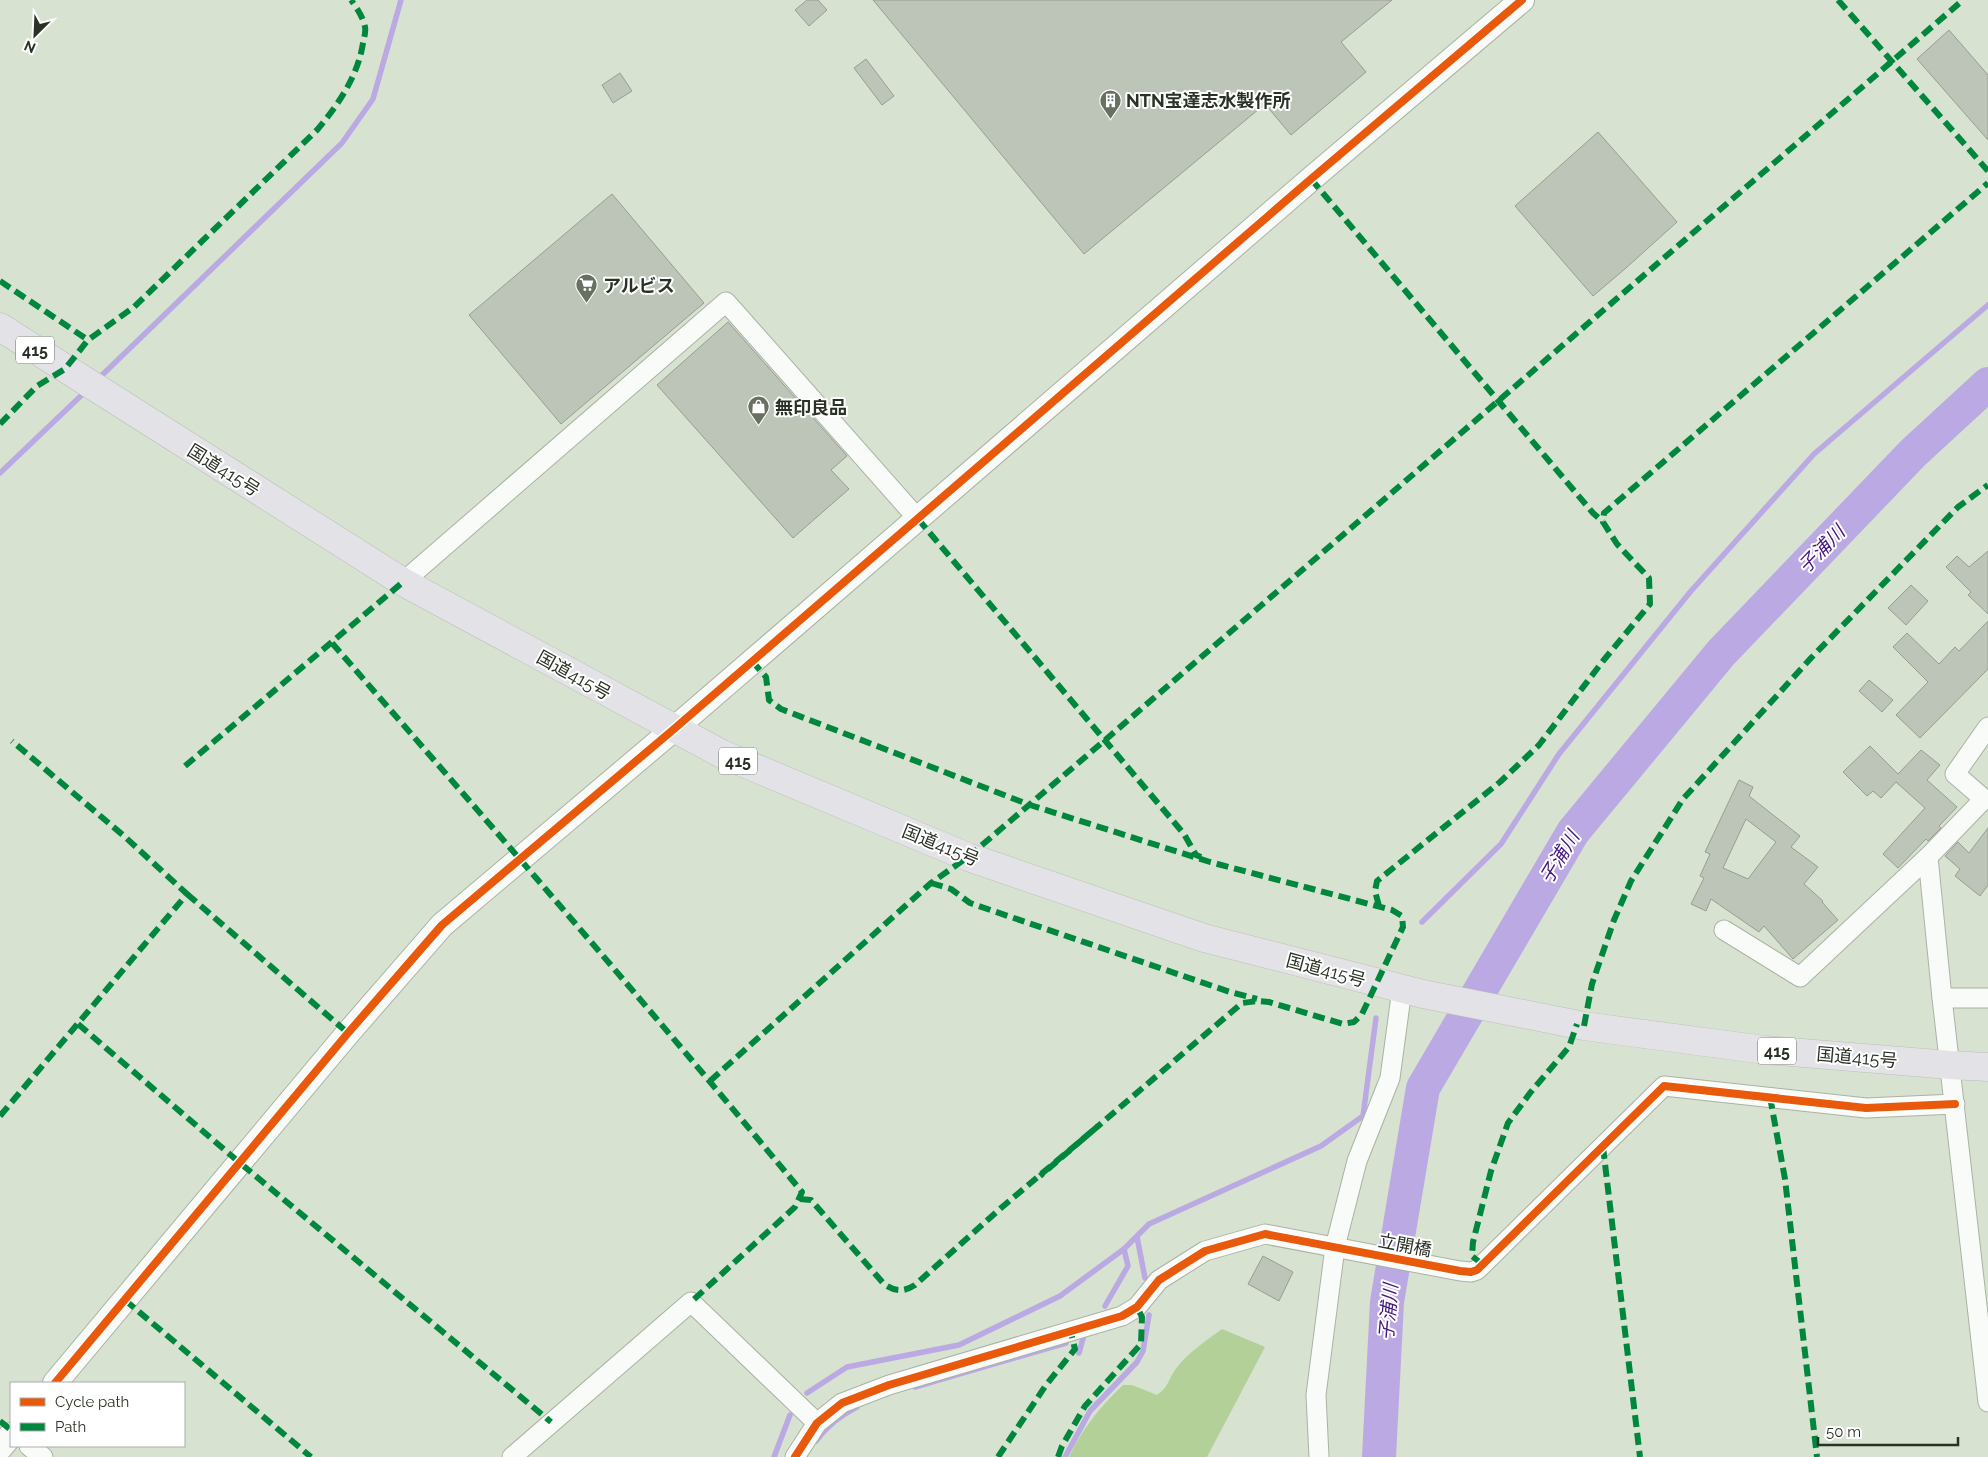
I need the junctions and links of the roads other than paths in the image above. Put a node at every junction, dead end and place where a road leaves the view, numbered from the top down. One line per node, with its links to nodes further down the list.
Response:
1 (1522, 0): 3 (street)
2 (0, 327): 4 (highway, 国道415号 / 415)
3 (918, 519): 4 (street); 6 (street)
4 (403, 582): 6 (highway, 国道415号 / 415)
5 (1988, 727): 7 (street)
6 (674, 729): 9 (highway, 国道415号 / 415); 16 (street)
7 (1928, 858): 8 (street); 10 (street)
8 (1724, 930)
9 (1412, 992): 12 (highway, 国道415号 / 415); 15 (street)
10 (1942, 998): 11 (street); 12 (street)
11 (1988, 998)
12 (1950, 1065): 13 (highway, 国道415号 / 415); 14 (street)
13 (1988, 1067)
14 (1955, 1104): 15 (street, 立開橋); 17 (street)
15 (1340, 1248): 18 (street, 立開橋); 25 (street)
16 (56, 1382)
17 (1988, 1402)
18 (817, 1422): 23 (street); 24 (street)
19 (10, 1436): 21 (street)
20 (30, 1447): 22 (street)
21 (0, 1448)
22 (42, 1457)
23 (512, 1457)
24 (795, 1457)
25 (1319, 1457)

